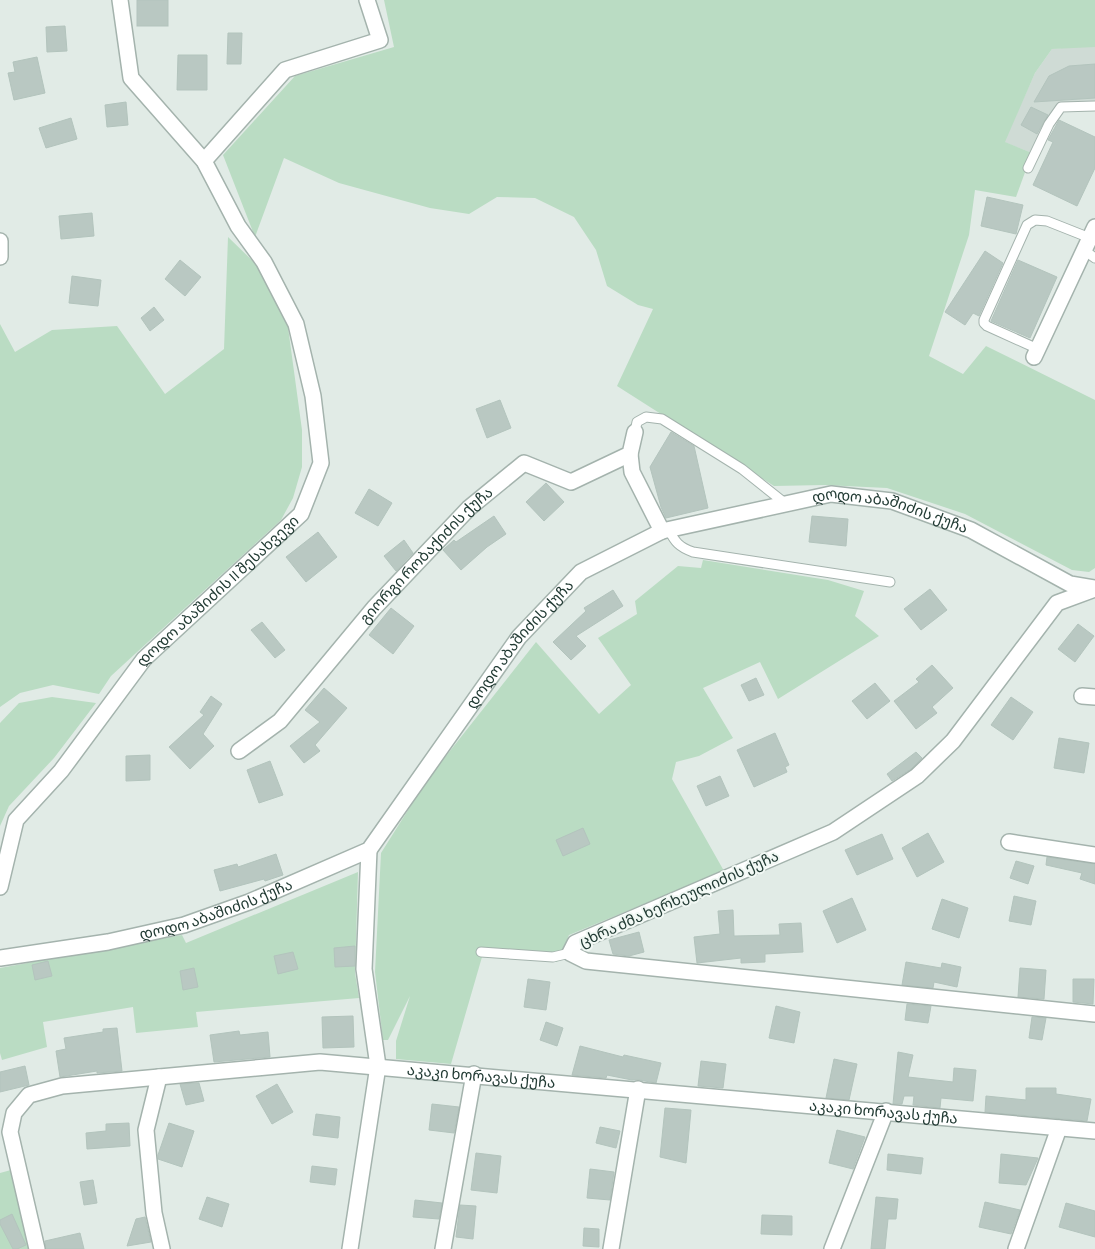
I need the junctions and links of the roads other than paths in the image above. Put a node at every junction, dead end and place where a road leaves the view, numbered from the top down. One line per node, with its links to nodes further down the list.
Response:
1 (120, 0): 4 (street, დოდო აბაშიძის II შესახვევი)
2 (367, 0): 4 (street)
3 (1095, 106): 5 (lane)
4 (204, 162): 20 (street, დოდო აბაშიძის II შესახვევი)
5 (1028, 168)
6 (0, 241): 8 (street)
7 (1091, 243): 9 (street); 9 (lane)
8 (0, 257)
9 (1036, 353)
10 (634, 432): 11 (street); 12 (lane)
11 (630, 454): 13 (street); 16 (street, გიორგი რობაქიძის ქუჩა)
12 (786, 504): 13 (street, დოდო აბაშიძის ქუჩა); 15 (street, დოდო აბაშიძის ქუჩა)
13 (665, 531): 14 (lane); 18 (street, დოდო აბაშიძის ქუჩა)
14 (890, 582)
15 (1095, 588): 22 (street, ცხრა ძმა ხერხეულიძის ქუჩა)
16 (239, 751)
17 (1009, 842): 19 (street)
18 (369, 850): 23 (street, დოდო აბაშიძის ქუჩა); 25 (street)
19 (1095, 855)
20 (0, 887)
21 (481, 952): 22 (lane)
22 (570, 953): 24 (street, ცხრა ძმა ხერხეულიძის ქუჩა)
23 (0, 958)
24 (1095, 1014)
25 (378, 1066): 26 (street, აკაკი ხორავას ქუჩა); 27 (street, აკაკი ხორავას ქუჩა); 34 (street)
26 (474, 1074): 28 (street, აკაკი ხორავას ქუჩა); 35 (street)
27 (159, 1077): 32 (street, აკაკი ხორავას ქუჩა); 33 (street)
28 (638, 1089): 29 (street, აკაკი ხორავას ქუჩა); 36 (street)
29 (886, 1111): 30 (street, აკაკი ხორავას ქუჩა); 37 (street)
30 (1059, 1128): 31 (street, აკაკი ხორავას ქუჩა); 38 (street)
31 (1095, 1131)
32 (38, 1249)
33 (162, 1249)
34 (350, 1249)
35 (443, 1249)
36 (611, 1249)
37 (832, 1249)
38 (1016, 1249)

